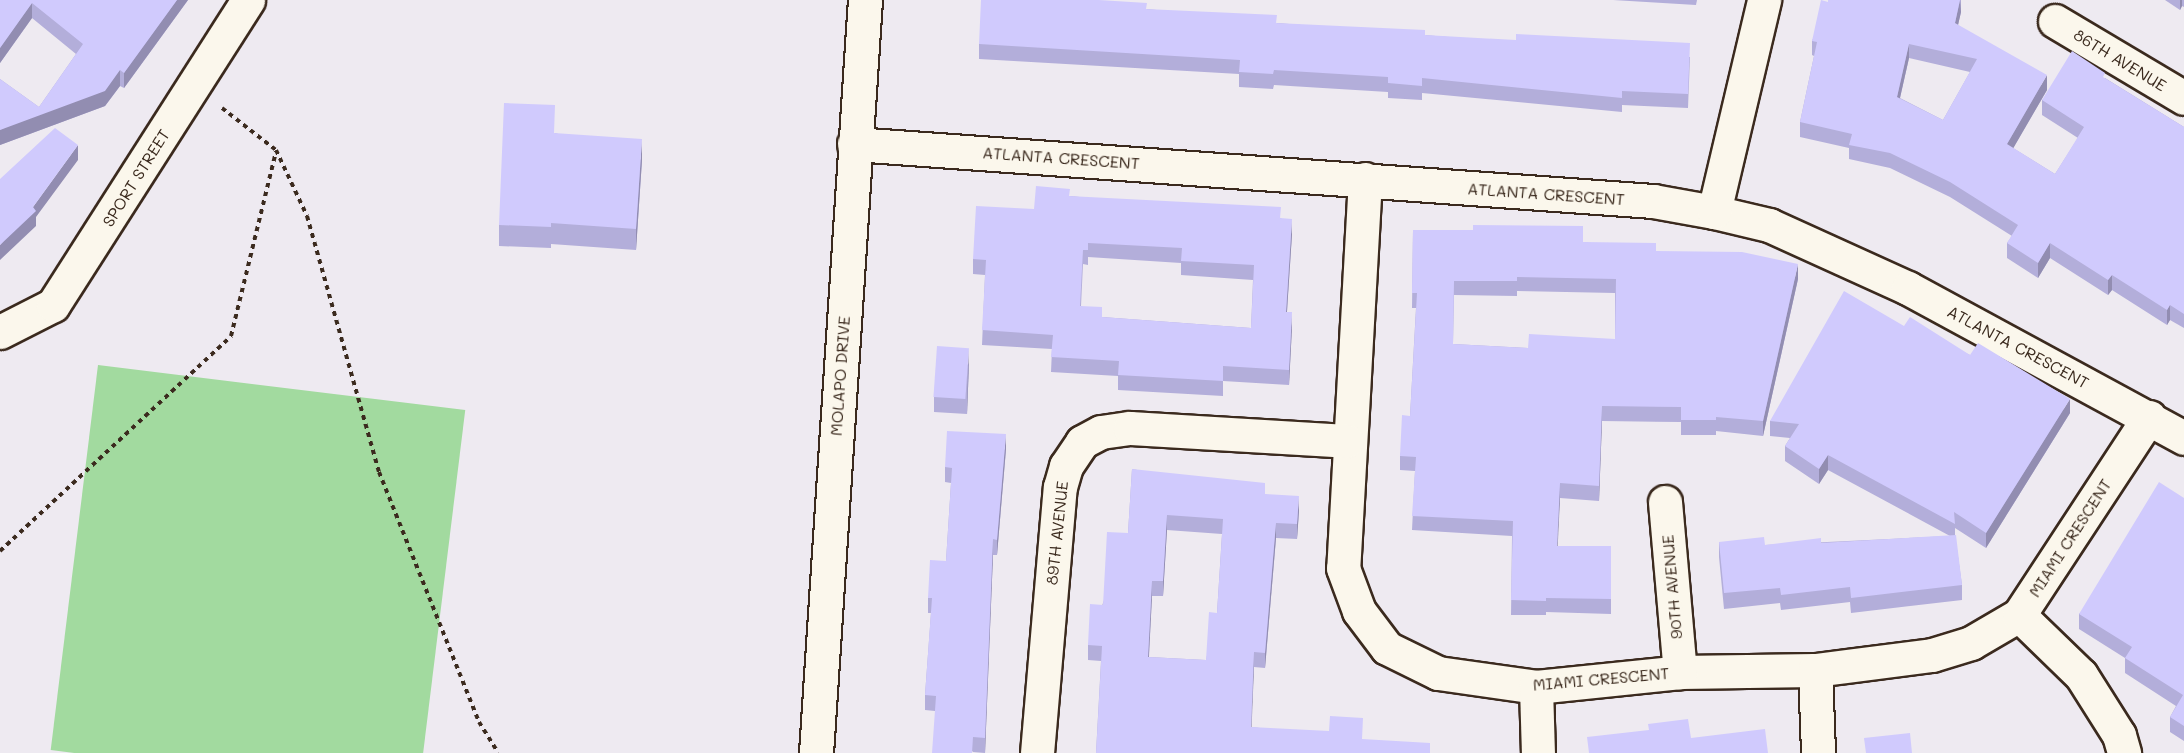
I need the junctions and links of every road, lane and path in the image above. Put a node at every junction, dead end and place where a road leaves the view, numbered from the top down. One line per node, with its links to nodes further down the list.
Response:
1 (248, 0): 5 (street, SPORT STREET)
2 (865, 0): 7 (street, MOLAPO DRIVE)
3 (1764, 0): 10 (street)
4 (2055, 21): 6 (street, 86TH AVENUE)
5 (194, 86): 8 (path); 11 (street, SPORT STREET)
6 (2184, 98)
7 (854, 144): 9 (street, ATLANTA CRESCENT); 22 (street, MOLAPO DRIVE)
8 (276, 150): 16 (path); 21 (path)
9 (1365, 179): 10 (street, ATLANTA CRESCENT); 14 (street, MIAMI CRESCENT)
10 (1714, 212): 12 (street, ATLANTA CRESCENT)
11 (0, 332)
12 (2150, 417): 13 (street, ATLANTA CRESCENT); 17 (street, MIAMI CRESCENT)
13 (2184, 438)
14 (1347, 441): 20 (street, MIAMI CRESCENT); 23 (street, 89TH AVENUE)
15 (1665, 502): 19 (street, 90TH AVENUE)
16 (0, 551)
17 (2019, 615): 18 (street, MIAMI CRESCENT); 26 (street)
18 (1815, 670): 19 (street, MIAMI CRESCENT); 25 (street)
19 (1680, 672): 20 (street, MIAMI CRESCENT)
20 (1536, 687): 24 (street)
21 (498, 753)
22 (816, 753)
23 (1037, 753)
24 (1538, 753)
25 (1818, 753)
26 (2124, 753)

